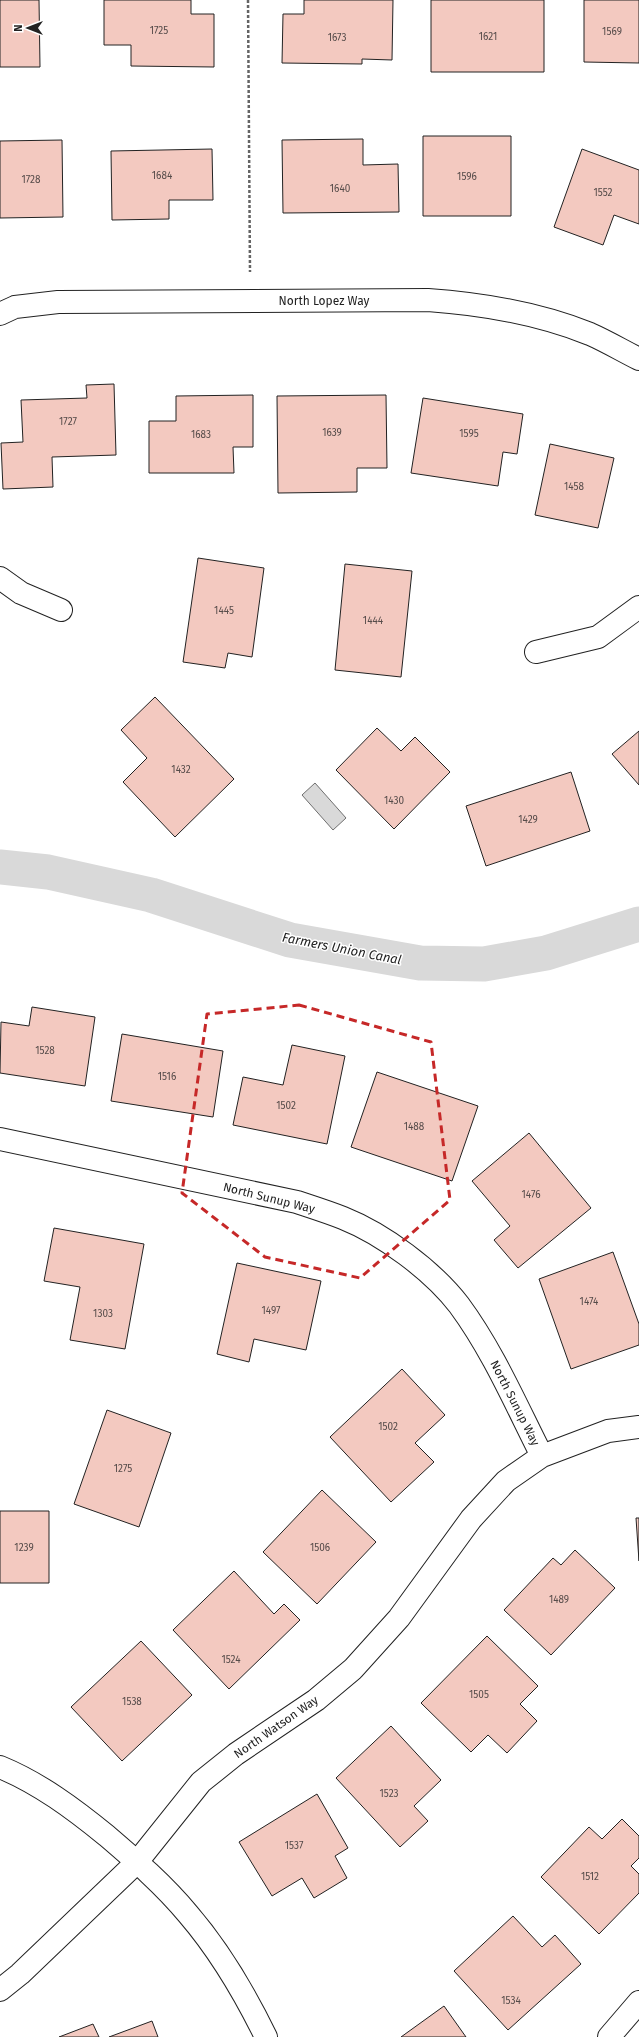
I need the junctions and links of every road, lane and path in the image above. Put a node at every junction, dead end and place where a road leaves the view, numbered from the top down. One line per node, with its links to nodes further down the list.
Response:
1 (248, 0): 2 (path)
2 (250, 272)
3 (0, 314): 4 (street, North Lopez Way)
4 (639, 359)
5 (0, 578): 7 (street)
6 (639, 607): 8 (street)
7 (61, 610)
8 (536, 652)
9 (1, 1145): 11 (street, North Sunup Way)
10 (639, 1427): 11 (street, North Watson Way)
11 (542, 1456): 13 (street, North Watson Way)
12 (0, 1767): 13 (street)
13 (138, 1862): 14 (street, North Watson Way); 16 (street)
14 (0, 1990)
15 (639, 2002): 17 (street)
16 (266, 2037)
17 (609, 2037)

